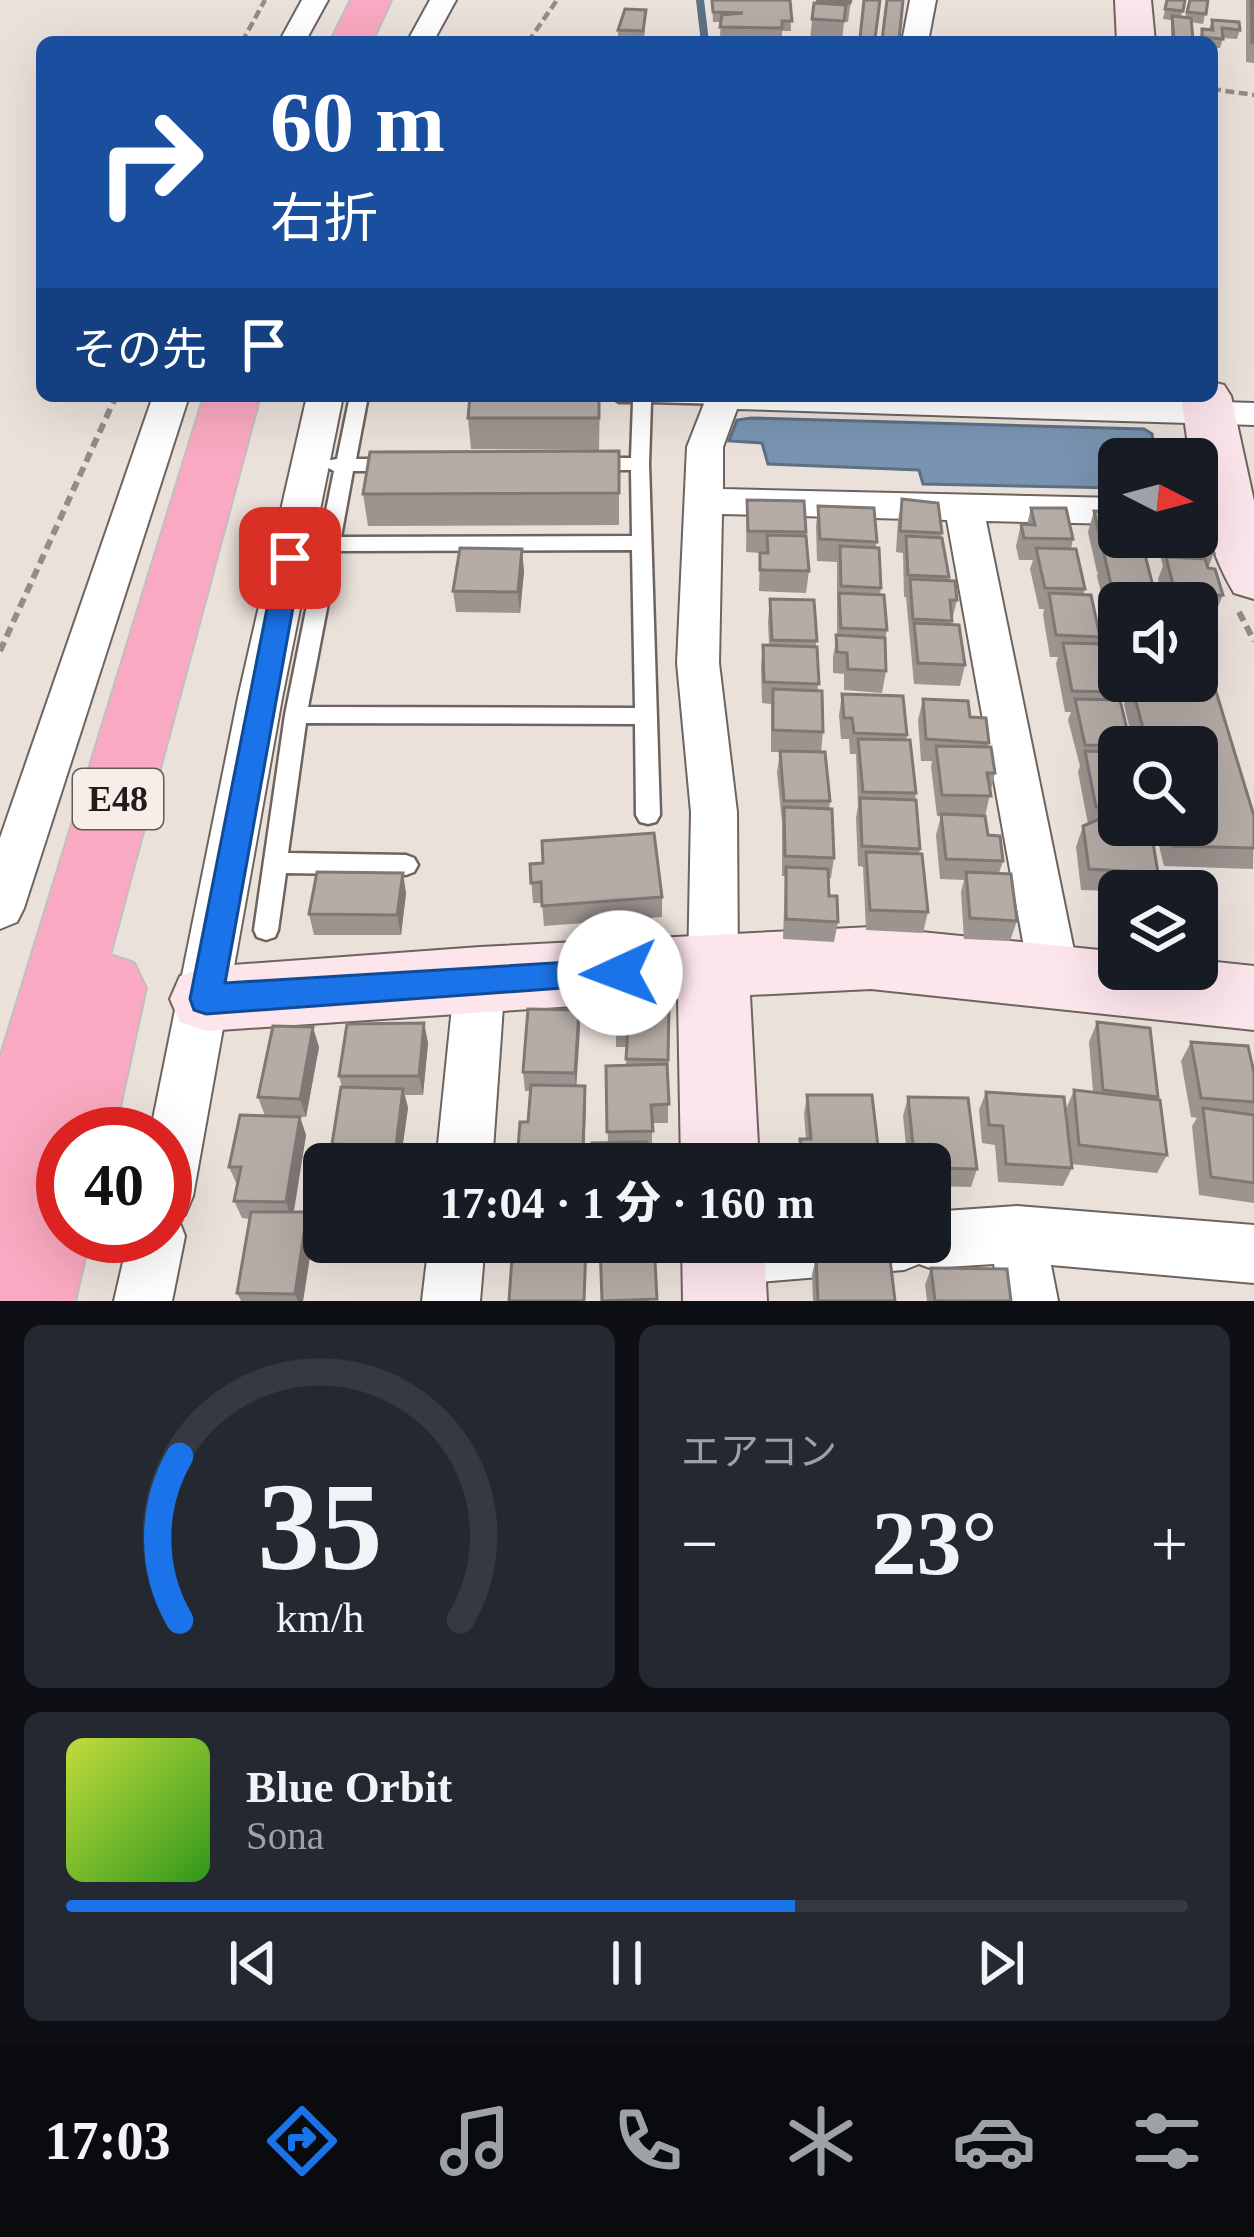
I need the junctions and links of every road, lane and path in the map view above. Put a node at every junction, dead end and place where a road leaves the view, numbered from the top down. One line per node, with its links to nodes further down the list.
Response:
1 (265, 0): 8 (path)
2 (315, 0): 9 (street)
3 (371, 0): 10 (highway)
4 (443, 0): 11 (street)
5 (557, 0): 12 (path)
6 (923, 0): 13 (street)
7 (1132, 0): 14 (street)
8 (245, 36)
9 (295, 36)
10 (354, 36)
11 (423, 36)
12 (532, 36)
13 (916, 36)
14 (1135, 36)
15 (1218, 90): 16 (path)
16 (1254, 95)
17 (113, 402): 39 (path)
18 (169, 402): 45 (street)
19 (230, 402): 56 (highway, E48)
20 (249, 402): 52 (highway, E48)
21 (325, 402): 30 (street)
22 (355, 402): 30 (lane)
23 (642, 402): 29 (lane)
24 (721, 402): 32 (street)
25 (945, 402): 26 (street)
26 (1223, 407): 27 (street)
27 (1218, 455)
28 (572, 464): 29 (lane)
29 (640, 464): 36 (lane)
30 (327, 465): 31 (lane); 37 (lane); 51 (street)
31 (413, 465)
32 (706, 500): 33 (street); 47 (street)
33 (964, 508): 34 (street); 48 (street)
34 (1098, 511)
35 (1218, 522): 38 (street)
36 (641, 543): 37 (lane); 41 (lane)
37 (329, 544): 40 (lane)
38 (1254, 579)
39 (0, 651)
40 (296, 715): 41 (lane); 43 (lane)
41 (645, 716): 42 (lane)
42 (648, 815)
43 (275, 863): 44 (lane); 46 (lane)
44 (406, 865)
45 (0, 908)
46 (266, 930)
47 (713, 970): 48 (street); 49 (street); 55 (street)
48 (1054, 975): 50 (street)
49 (480, 979): 51 (street); 54 (street)
50 (1254, 998)
51 (206, 999): 53 (street)
52 (78, 1107)
53 (184, 1107)
54 (466, 1143)
55 (719, 1143)
56 (0, 1201)
57 (1017, 1234): 58 (street); 59 (street); 66 (street)
58 (951, 1239)
59 (1254, 1255)
60 (38, 1263): 63 (highway)
61 (151, 1263): 64 (street)
62 (455, 1263): 65 (street)
63 (28, 1301)
64 (143, 1301)
65 (451, 1301)
66 (1029, 1301)

